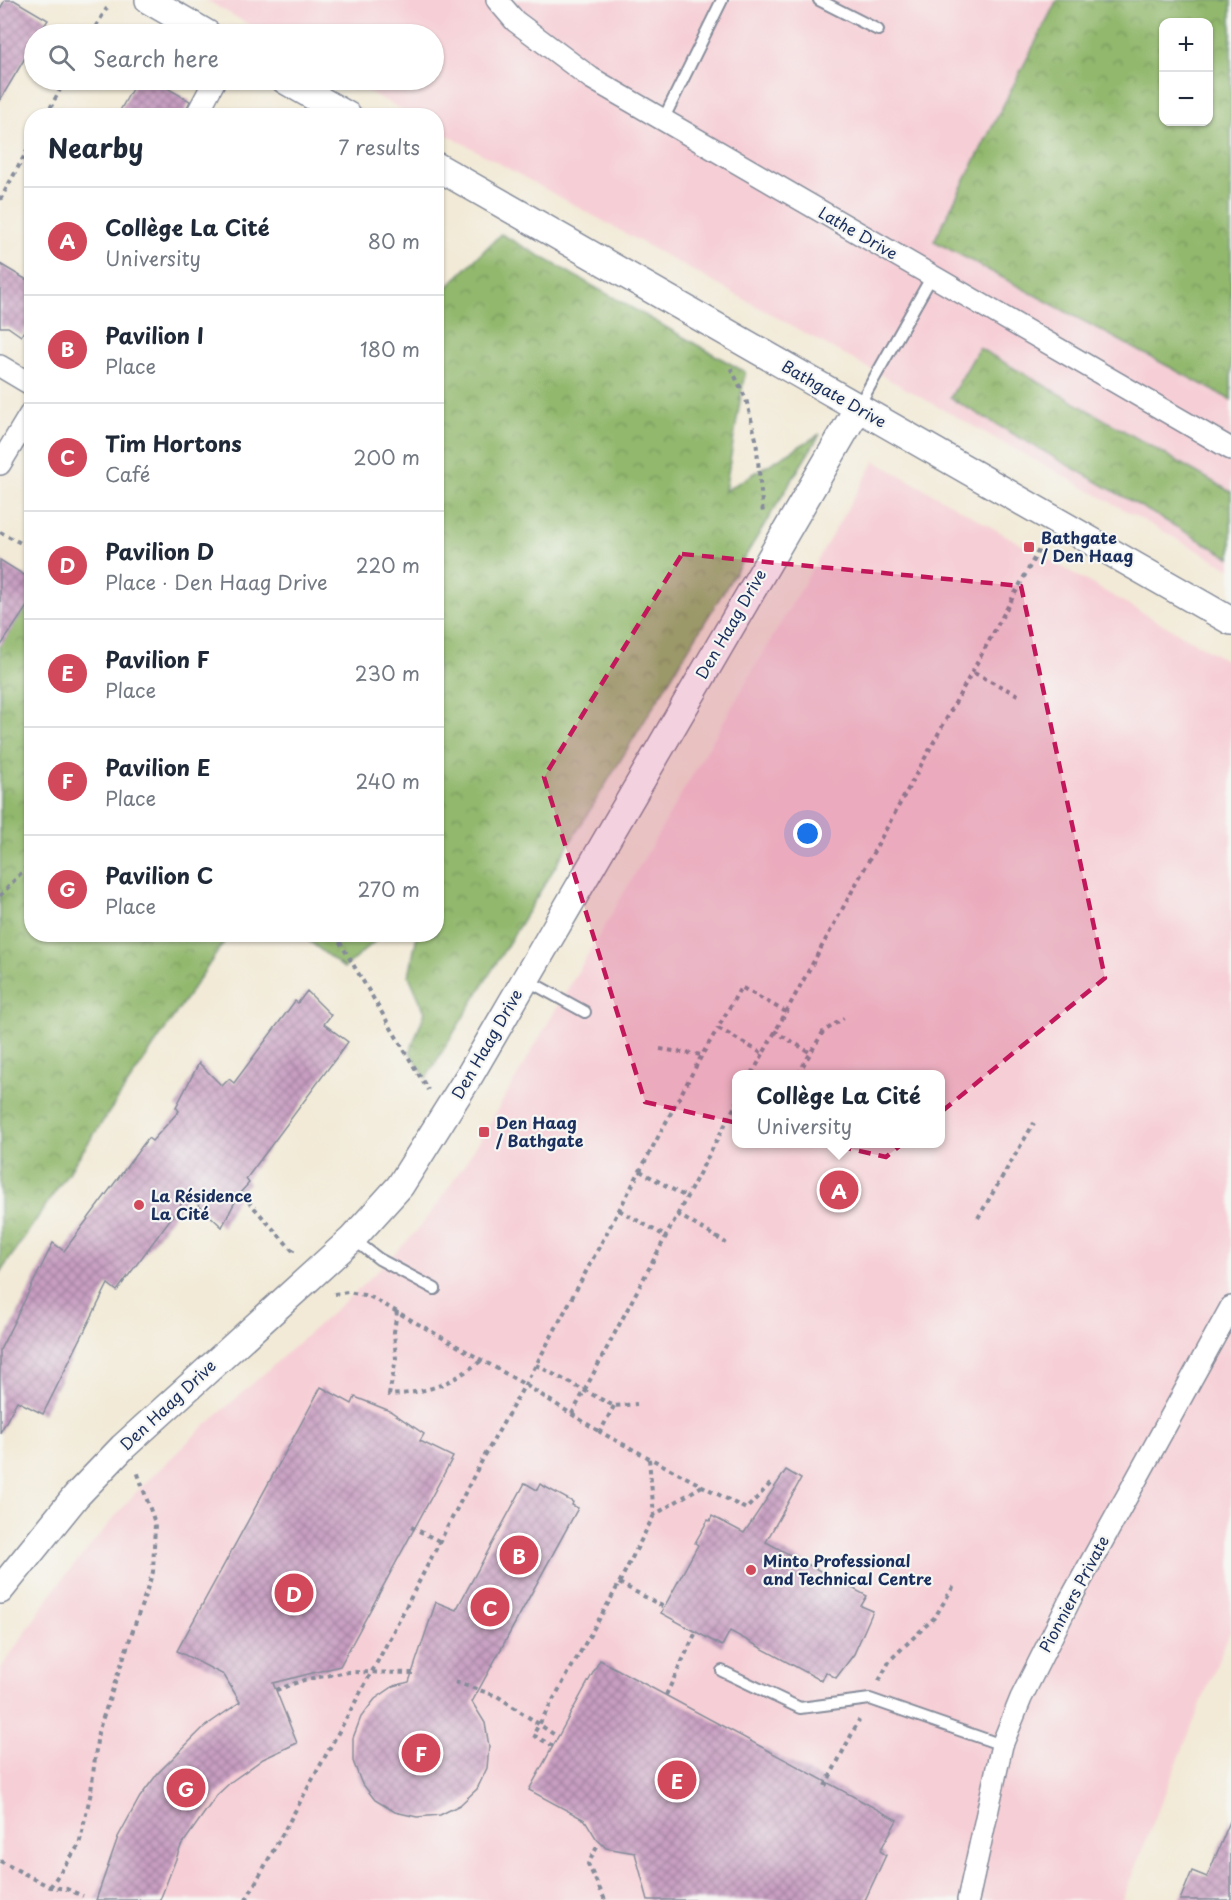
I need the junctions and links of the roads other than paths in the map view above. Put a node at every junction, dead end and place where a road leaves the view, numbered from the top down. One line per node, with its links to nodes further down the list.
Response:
1 (149, 0): 5 (street)
2 (497, 0): 11 (street, Lathe Drive)
3 (722, 0): 11 (lane)
4 (819, 0): 6 (lane)
5 (190, 24)
6 (878, 30)
7 (210, 90): 9 (street)
8 (302, 90): 10 (street)
9 (200, 108)
10 (334, 108)
11 (663, 120): 13 (street, Lathe Drive)
12 (444, 171): 16 (street, Bathgate Drive)
13 (932, 276): 16 (lane); 18 (street, Lathe Drive)
14 (0, 366): 15 (street)
15 (24, 381)
16 (858, 408): 20 (street, Bathgate Drive); 21 (street, Den Haag Drive)
17 (24, 424): 19 (street)
18 (1231, 449)
19 (0, 464)
20 (1231, 621)
21 (525, 979): 22 (lane); 23 (street, Den Haag Drive)
22 (585, 1012)
23 (352, 1239): 24 (lane); 26 (street, Den Haag Drive)
24 (435, 1289)
25 (1231, 1308): 28 (street, Pionniers Private)
26 (0, 1590)
27 (722, 1671): 28 (lane)
28 (1002, 1745): 29 (street, Pionniers Private)
29 (968, 1900)

